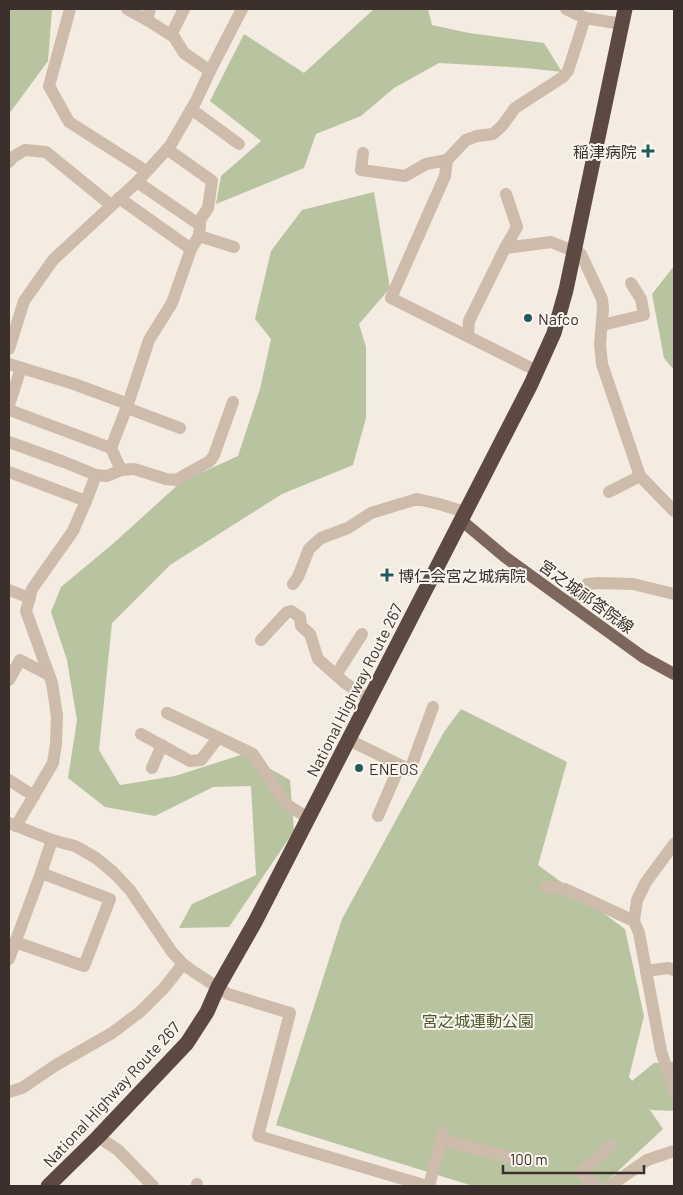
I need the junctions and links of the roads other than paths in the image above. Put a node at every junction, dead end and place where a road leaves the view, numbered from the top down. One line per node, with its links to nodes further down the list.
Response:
1 (70, 9): 18 (street)
2 (127, 9): 7 (street)
3 (184, 9): 10 (street)
4 (242, 9): 11 (street)
5 (566, 9): 8 (street)
6 (625, 9): 9 (highway, National Highway Route 267)
7 (148, 14): 10 (street)
8 (585, 18): 9 (street); 16 (street)
9 (622, 24): 26 (highway, National Highway Route 267)
10 (171, 35): 11 (street)
11 (210, 70): 12 (street)
12 (191, 109): 13 (street); 14 (street)
13 (239, 144)
14 (167, 149): 18 (street); 22 (street)
15 (363, 153): 16 (street)
16 (447, 160): 29 (street)
17 (9, 162): 21 (street)
18 (146, 171): 19 (street)
19 (137, 182): 21 (street); 22 (street)
20 (506, 194): 24 (street)
21 (115, 201): 25 (street); 30 (street)
22 (199, 230): 23 (street); 25 (street)
23 (234, 247)
24 (505, 248): 26 (street); 29 (street)
25 (191, 249): 35 (street)
26 (575, 250): 28 (street); 32 (highway, National Highway Route 267)
27 (631, 283): 28 (street)
28 (602, 325): 42 (street)
29 (468, 335): 32 (street)
30 (9, 349)
31 (15, 366): 34 (street); 35 (street)
32 (537, 371): 46 (highway, National Highway Route 267)
33 (233, 402): 39 (street)
34 (9, 406): 38 (street)
35 (127, 406): 36 (street); 38 (street)
36 (180, 428)
37 (10, 446): 41 (street)
38 (111, 448): 39 (street)
39 (121, 470): 41 (street)
40 (9, 472): 44 (street)
41 (96, 475): 44 (street)
42 (640, 476): 43 (street); 45 (street)
43 (609, 492)
44 (86, 501): 50 (street)
45 (674, 511)
46 (463, 516): 47 (street); 51 (main road, 宮之城祁答院線); 58 (highway, National Highway Route 267)
47 (293, 584)
48 (9, 590): 50 (street)
49 (674, 594): 51 (street)
50 (30, 598): 55 (street)
51 (572, 605): 54 (main road, 宮之城祁答院線)
52 (362, 634): 56 (street)
53 (261, 640): 56 (street)
54 (674, 674)
55 (49, 675): 57 (street); 68 (street)
56 (336, 675): 58 (street)
57 (9, 680)
58 (369, 699): 63 (highway, National Highway Route 267)
59 (433, 707): 65 (street)
60 (167, 713): 62 (street)
61 (141, 734): 64 (street)
62 (218, 738): 64 (street); 70 (street)
63 (348, 740): 65 (street); 70 (highway, National Highway Route 267)
64 (162, 745): 66 (street)
65 (400, 765): 69 (street)
66 (152, 768)
67 (9, 780): 68 (street)
68 (34, 796): 71 (street)
69 (378, 816)
70 (308, 818): 82 (highway, National Highway Route 267)
71 (13, 824): 72 (street)
72 (52, 840): 74 (street); 79 (street)
73 (674, 844): 76 (street)
74 (42, 873): 77 (street); 77 (street)
75 (546, 887): 76 (street)
76 (634, 921): 81 (street)
77 (15, 942): 78 (street)
78 (9, 959)
79 (183, 964): 82 (street); 84 (street)
80 (674, 970): 81 (street)
81 (646, 971): 83 (street)
82 (218, 987): 85 (highway, National Highway Route 267); 91 (street)
83 (674, 1090)
84 (9, 1092)
85 (98, 1136): 89 (highway, National Highway Route 267); 90 (street)
86 (612, 1146): 92 (street)
87 (674, 1151): 93 (street)
88 (525, 1161): 91 (street)
89 (48, 1186)
90 (153, 1186)
91 (428, 1186)
92 (597, 1186)
93 (610, 1186)

